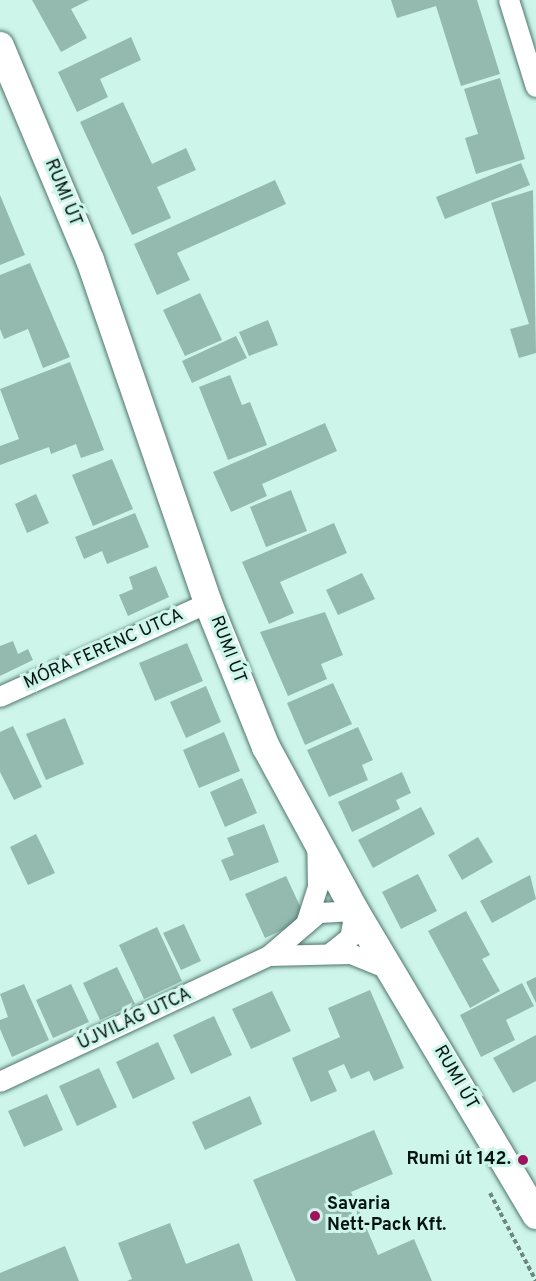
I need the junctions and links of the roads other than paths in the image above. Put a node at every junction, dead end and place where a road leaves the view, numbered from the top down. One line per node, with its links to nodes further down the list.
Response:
1 (509, 0): 3 (street)
2 (0, 46): 4 (street, RUMI ÚT)
3 (536, 87)
4 (208, 603): 5 (street, MÓRA FERENC UTCA); 6 (street, RUMI ÚT)
5 (0, 697)
6 (316, 842): 7 (street, RUMI ÚT); 8 (street, ÚJVILÁG UTCA)
7 (355, 910): 8 (street, ÚJVILÁG UTCA); 9 (street); 11 (street, RUMI ÚT)
8 (307, 921): 10 (street, ÚJVILÁG UTCA)
9 (331, 953): 10 (street, ÚJVILÁG UTCA); 11 (street, ÚJVILÁG UTCA)
10 (269, 956): 12 (street, ÚJVILÁG UTCA)
11 (394, 975): 13 (street, RUMI ÚT)
12 (0, 1082)
13 (536, 1215)

